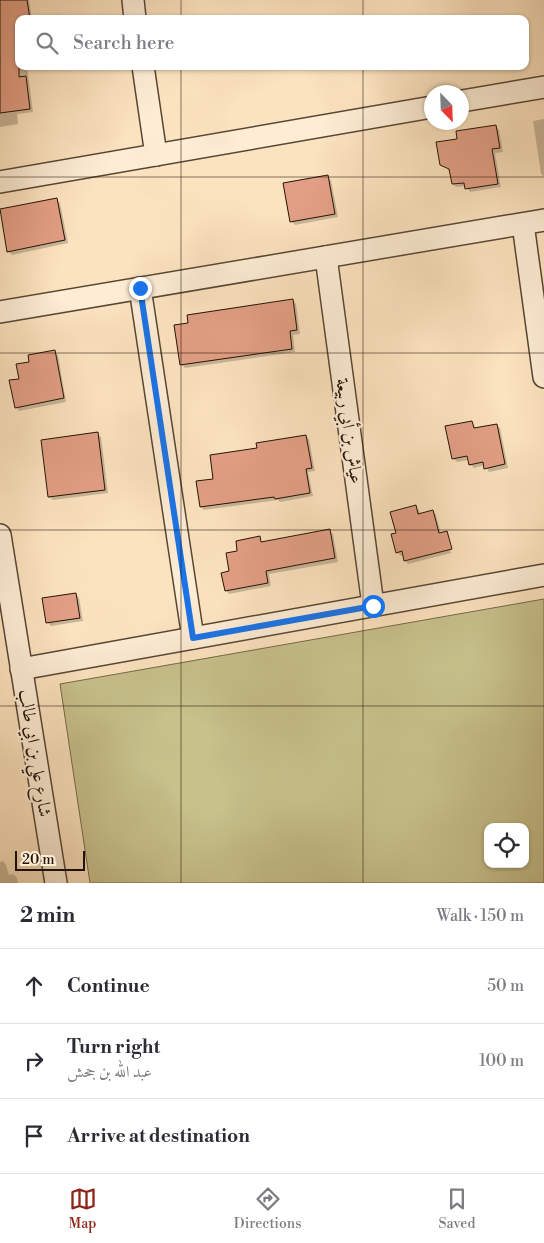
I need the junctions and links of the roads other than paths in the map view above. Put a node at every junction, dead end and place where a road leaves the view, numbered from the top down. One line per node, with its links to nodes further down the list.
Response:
1 (133, 0): 2 (street)
2 (135, 15)
3 (144, 70): 7 (street)
4 (544, 87): 5 (street)
5 (469, 100)
6 (424, 108): 7 (street)
7 (156, 155): 8 (street)
8 (0, 182)
9 (544, 220): 10 (street)
10 (523, 224): 11 (street); 14 (street)
11 (326, 257): 12 (street); 18 (street, عياش بن أبي ربيعة)
12 (140, 288): 13 (street); 19 (street)
13 (0, 312)
14 (544, 377)
15 (0, 535): 16 (street, شارع علي بن ابي طالب)
16 (2, 561): 20 (street, شارع علي بن ابي طالب)
17 (544, 575): 18 (street)
18 (373, 606): 19 (street)
19 (193, 638): 20 (street)
20 (21, 668): 21 (street, شارع علي بن ابي طالب)
21 (56, 883)

